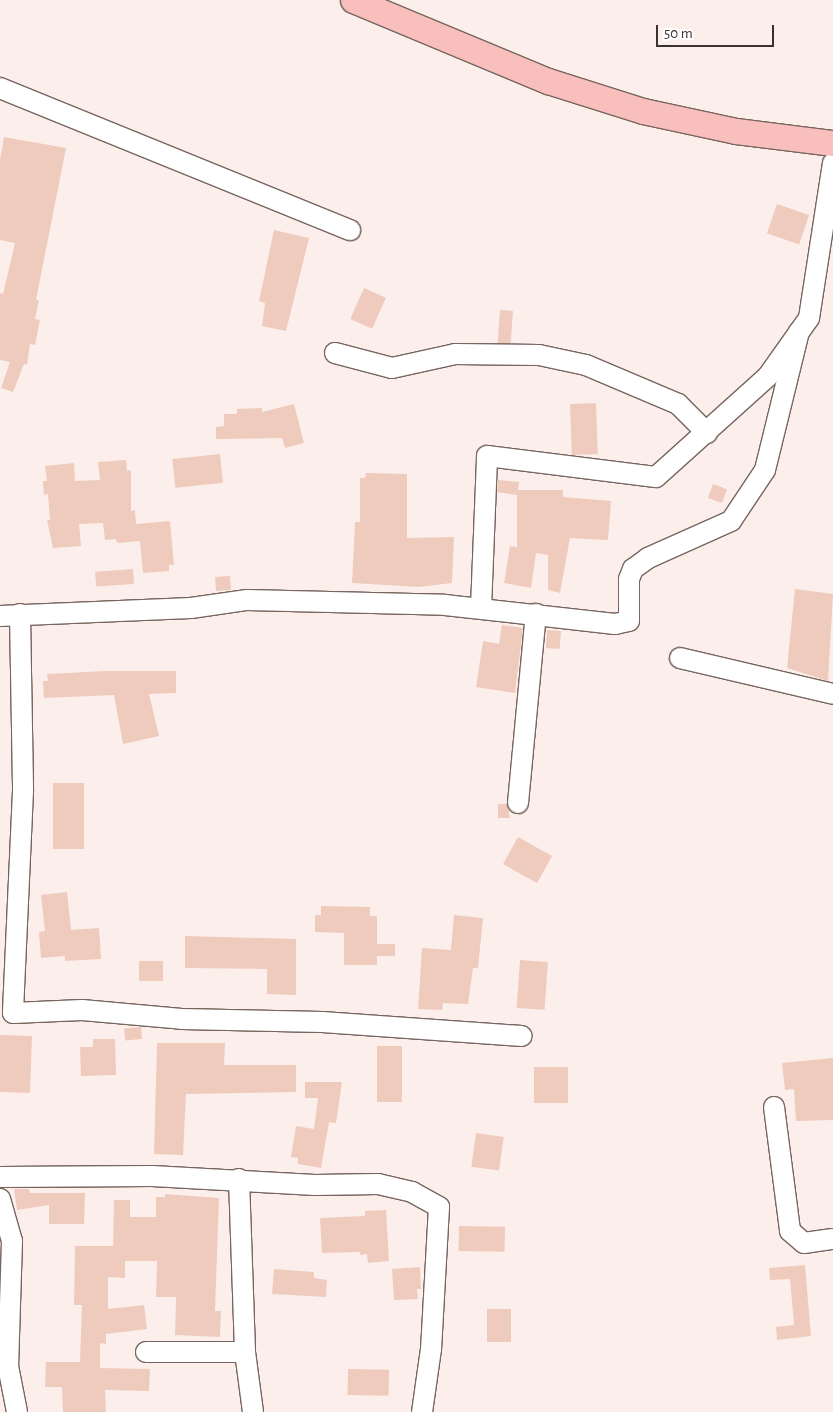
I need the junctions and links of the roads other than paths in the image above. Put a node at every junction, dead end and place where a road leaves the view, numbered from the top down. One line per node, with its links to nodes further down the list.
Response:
1 (353, 0): 3 (main road)
2 (0, 88): 5 (street)
3 (833, 143)
4 (833, 163): 6 (street)
5 (350, 230)
6 (799, 332): 8 (street); 11 (street)
7 (335, 352): 8 (street)
8 (707, 433): 9 (street)
9 (481, 608): 10 (street); 11 (street)
10 (20, 614): 12 (street); 16 (street)
11 (536, 614): 15 (street)
12 (0, 616)
13 (680, 658): 14 (street)
14 (833, 694)
15 (518, 803)
16 (7, 1016): 17 (street)
17 (522, 1036)
18 (774, 1107): 22 (street)
19 (0, 1177): 20 (street)
20 (239, 1179): 24 (street); 27 (street)
21 (0, 1199): 25 (street)
22 (833, 1239)
23 (146, 1352): 24 (street)
24 (245, 1352): 26 (street)
25 (17, 1412)
26 (253, 1412)
27 (422, 1412)

